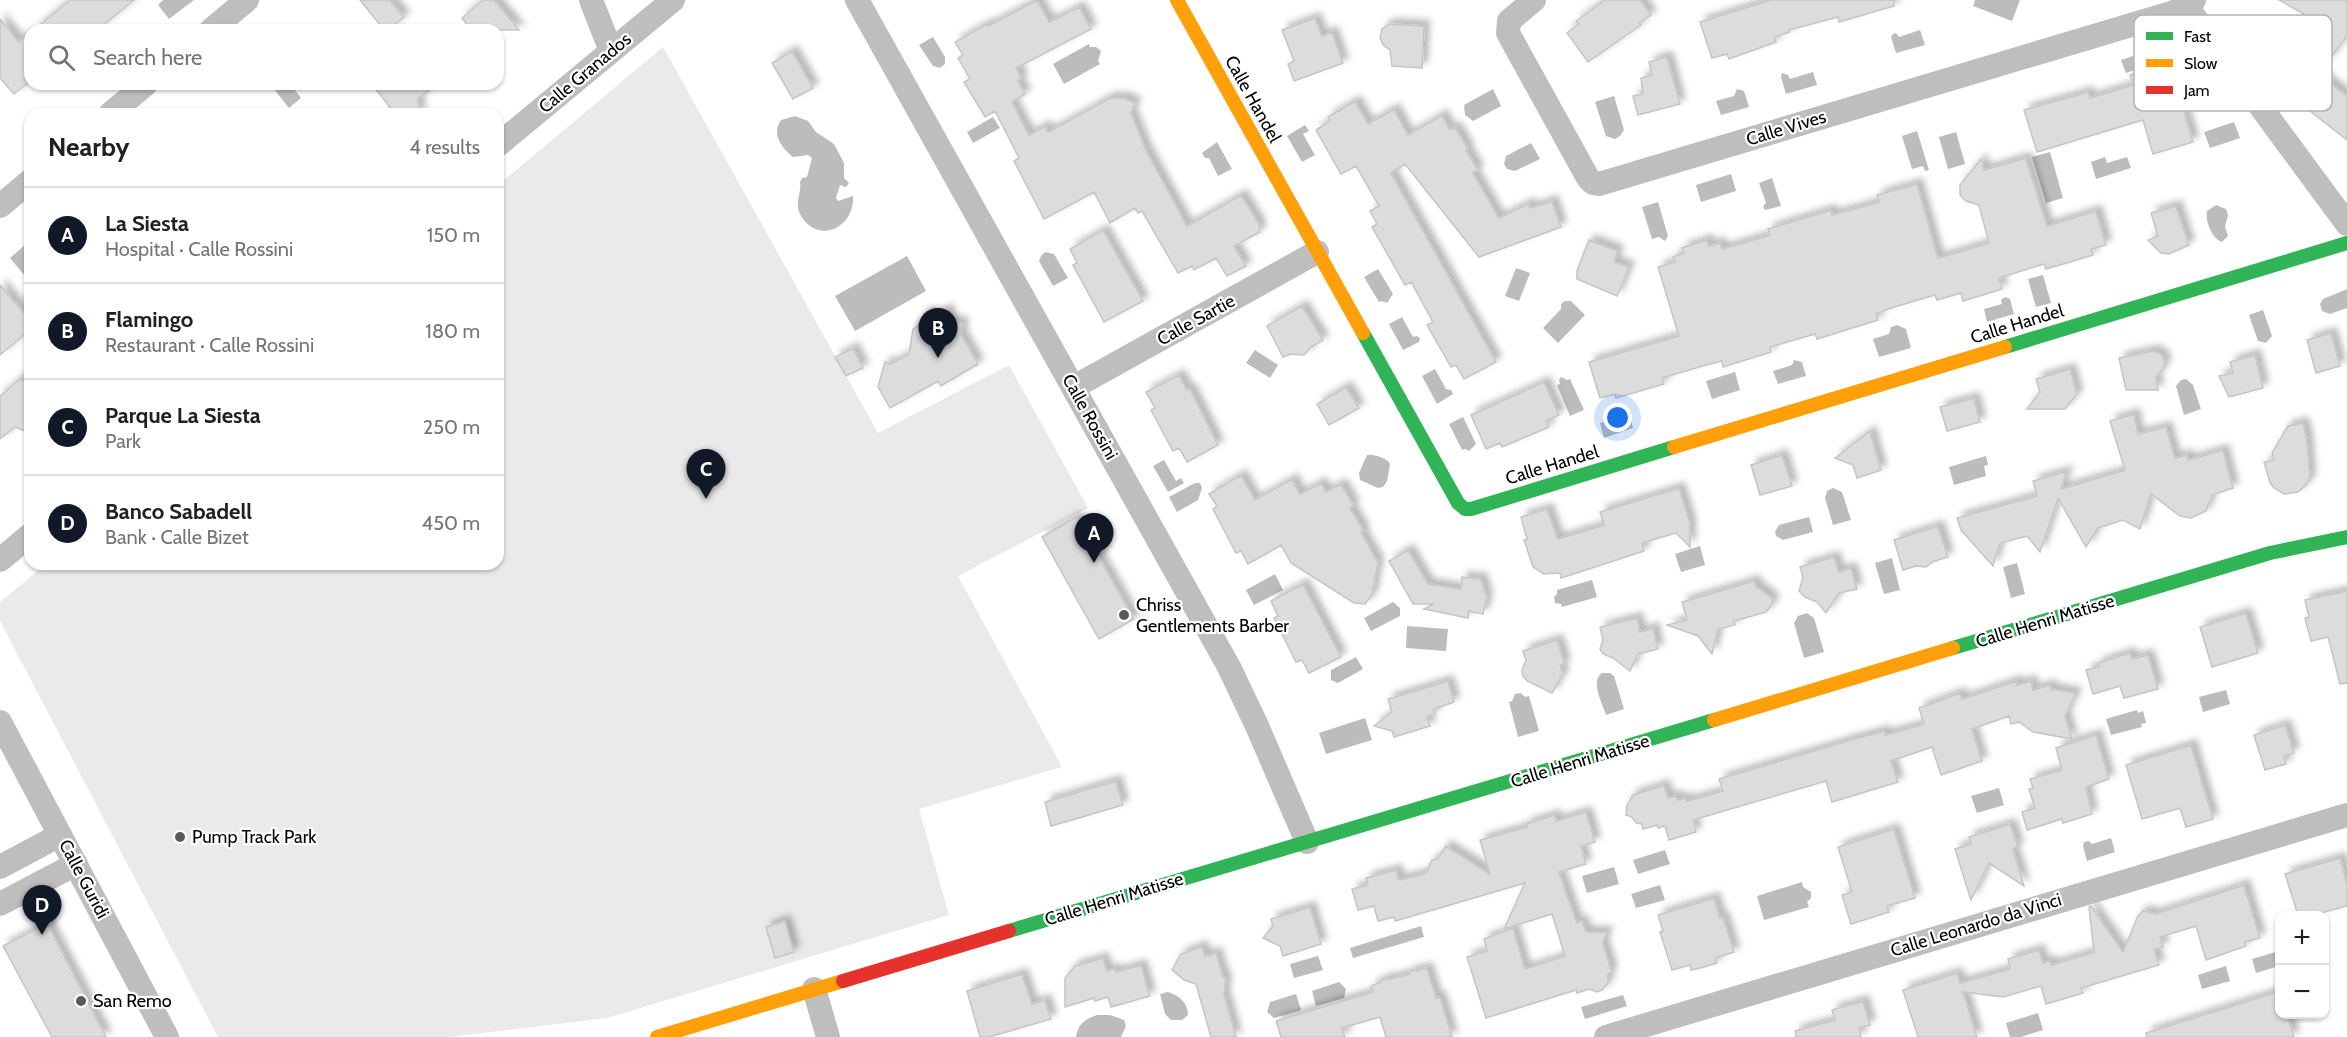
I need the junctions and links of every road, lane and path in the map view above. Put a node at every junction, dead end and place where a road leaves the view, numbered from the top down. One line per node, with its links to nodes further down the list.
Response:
1 (247, 0): 11 (street)
2 (591, 0): 12 (street)
3 (673, 0): 12 (street, Calle Granados)
4 (857, 0): 22 (street, Calle Rossini)
5 (1177, 0): 21 (street, Calle Handel)
6 (1534, 0): 10 (street, Calle Vives)
7 (2188, 2): 8 (street, Calle Vives); 9 (street)
8 (2146, 15)
9 (2197, 15)
10 (2134, 19)
11 (218, 24)
12 (611, 51): 16 (street, Calle Granados)
13 (139, 90): 14 (street)
14 (117, 108)
15 (2266, 111): 19 (street)
16 (504, 140)
17 (24, 186): 18 (street)
18 (0, 206)
19 (2347, 224)
20 (2347, 243): 21 (street, Calle Handel)
21 (1317, 252): 22 (street, Calle Sartie)
22 (1074, 387): 29 (street, Calle Rossini)
23 (2347, 537): 29 (street, Calle Henri Matisse)
24 (24, 540): 25 (street)
25 (0, 560)
26 (0, 722): 28 (street, Calle Guridi)
27 (2347, 815): 37 (street, Calle Leonardo da Vinci)
28 (60, 835): 30 (street, Calle Guridi); 31 (street)
29 (1307, 842): 33 (street, Calle Henri Matisse)
30 (76, 864): 32 (street); 34 (street, Calle Guridi)
31 (0, 867)
32 (0, 904)
33 (814, 988): 35 (street, Calle Henri Matisse); 36 (street)
34 (167, 1037)
35 (657, 1037)
36 (828, 1037)
37 (1606, 1037)

